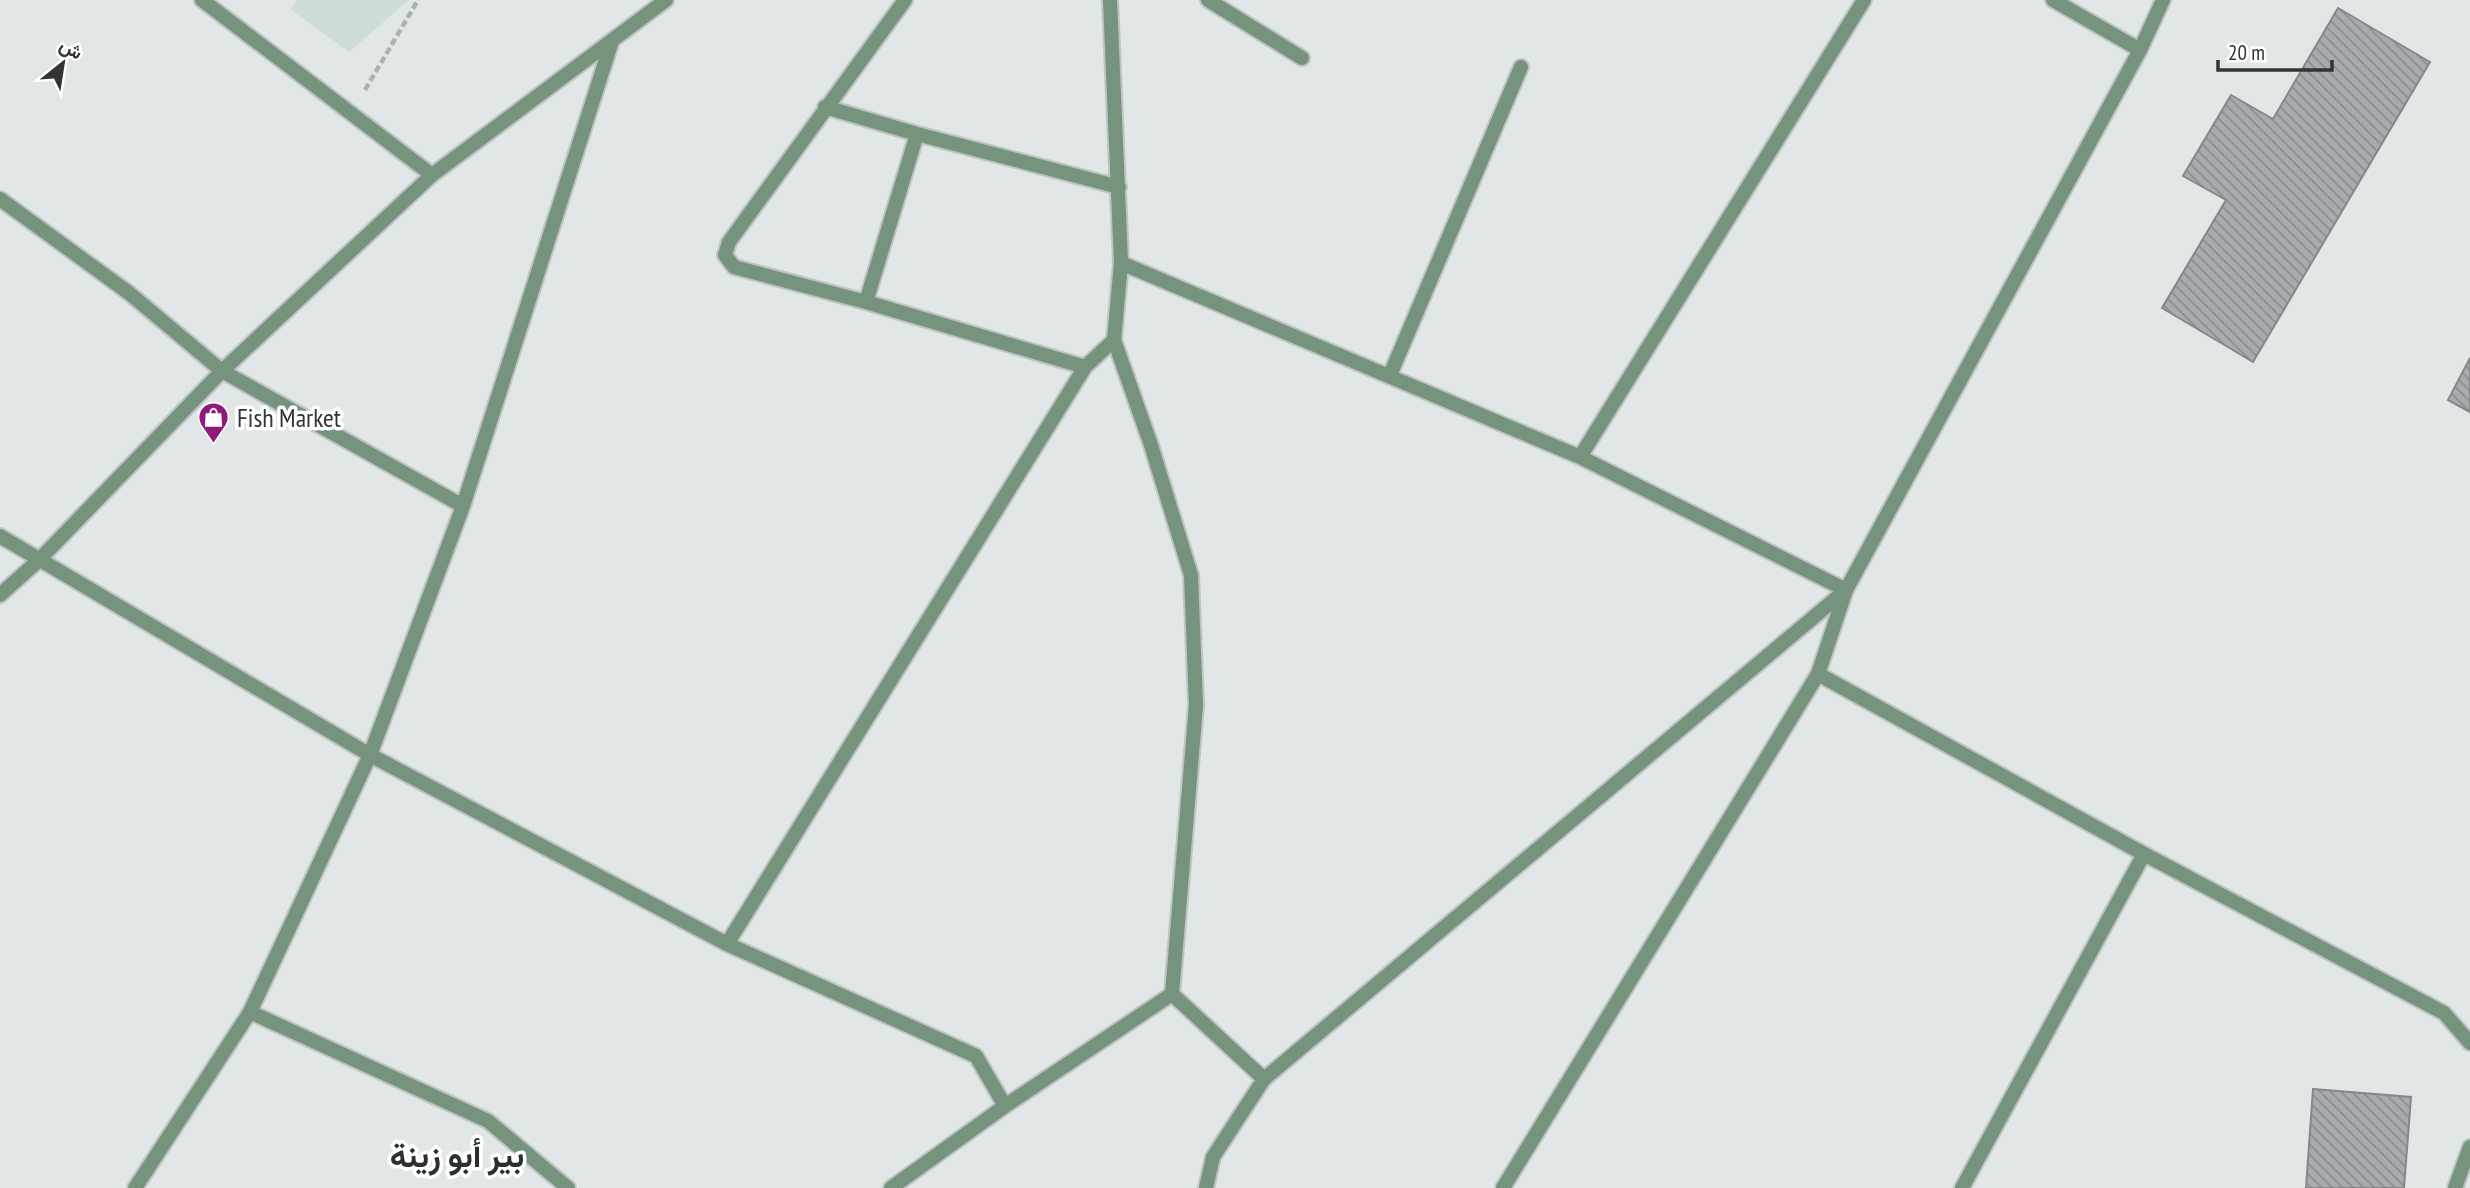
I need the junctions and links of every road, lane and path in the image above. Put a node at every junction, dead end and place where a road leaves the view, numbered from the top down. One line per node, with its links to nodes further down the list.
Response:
1 (202, 0): 15 (street)
2 (418, 0): 15 (path)
3 (666, 0): 10 (street)
4 (905, 0): 14 (street)
5 (1110, 0): 18 (street)
6 (1208, 0): 12 (street)
7 (1864, 0): 26 (street)
8 (2053, 0): 11 (street)
9 (2163, 0): 11 (street)
10 (612, 41): 17 (street); 27 (street)
11 (2140, 50): 30 (street)
12 (1302, 58)
13 (1521, 67): 25 (street)
14 (825, 107): 16 (street); 21 (street)
15 (351, 113): 17 (street)
16 (917, 134): 18 (street); 21 (street)
17 (432, 175): 24 (street)
18 (1119, 187): 20 (street)
19 (0, 199): 24 (street)
20 (1121, 263): 22 (street); 25 (street)
21 (866, 302): 23 (street)
22 (1114, 340): 23 (street); 36 (street)
23 (1085, 367): 35 (street)
24 (222, 371): 27 (street); 29 (street)
25 (1390, 375): 26 (street)
26 (1580, 457): 30 (street)
27 (463, 506): 33 (street)
28 (0, 536): 29 (street)
29 (39, 560): 31 (street); 33 (street)
30 (1846, 590): 32 (street); 39 (street)
31 (0, 595)
32 (1818, 674): 34 (street); 46 (street)
33 (370, 755): 35 (street); 37 (street)
34 (2144, 854): 38 (street); 47 (street)
35 (727, 944): 40 (street)
36 (1172, 994): 39 (street); 40 (street)
37 (250, 1012): 42 (street); 43 (street)
38 (2470, 1043)
39 (1264, 1079): 45 (street)
40 (1005, 1106): 44 (street)
41 (2470, 1147): 48 (street)
42 (135, 1188)
43 (568, 1188)
44 (891, 1188)
45 (1206, 1188)
46 (1503, 1188)
47 (1962, 1188)
48 (2455, 1188)

